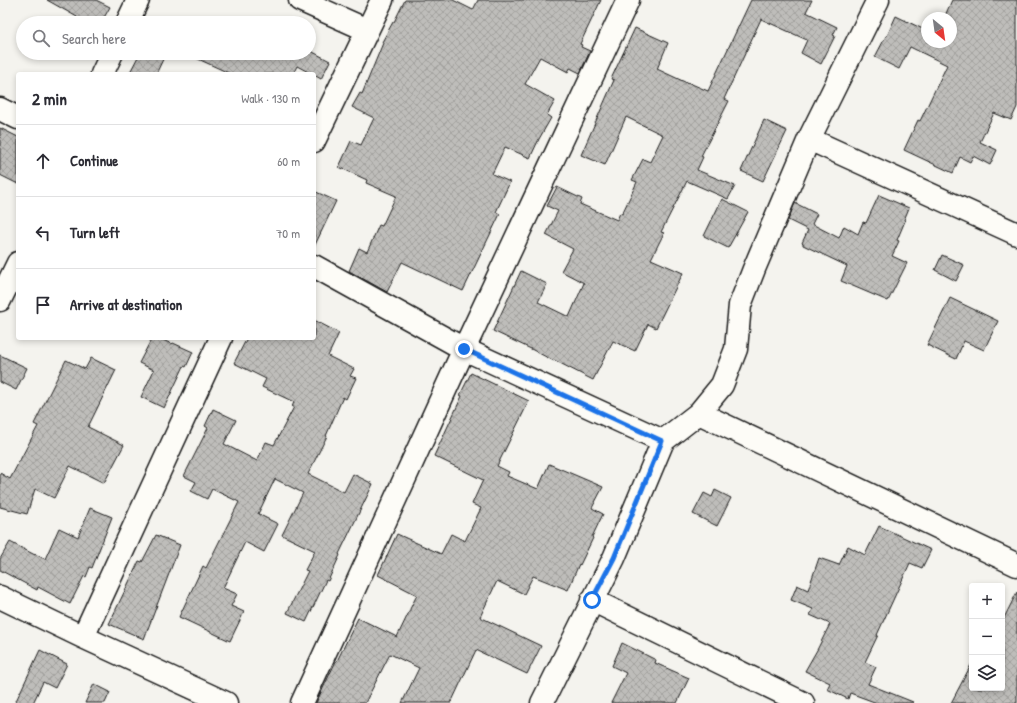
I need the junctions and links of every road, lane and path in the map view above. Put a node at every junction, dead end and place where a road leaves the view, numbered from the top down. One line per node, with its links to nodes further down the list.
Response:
1 (138, 0): 6 (street)
2 (300, 0): 7 (street)
3 (382, 0): 7 (street)
4 (628, 0): 19 (street)
5 (878, 0): 13 (street)
6 (130, 16)
7 (367, 30): 12 (street)
8 (109, 60): 9 (street)
9 (103, 72)
10 (0, 109): 11 (street)
11 (16, 117)
12 (316, 137)
13 (809, 139): 14 (street); 20 (street)
14 (1017, 234)
15 (16, 267): 17 (street)
16 (316, 267): 19 (street)
17 (0, 300)
18 (220, 340): 25 (street)
19 (464, 349): 21 (street); 27 (street)
20 (699, 413): 21 (street); 22 (street)
21 (662, 441): 24 (street)
22 (1017, 565)
23 (0, 597): 25 (street)
24 (592, 600): 28 (street); 29 (street)
25 (83, 637): 26 (street)
26 (226, 703)
27 (302, 703)
28 (542, 703)
29 (803, 703)

